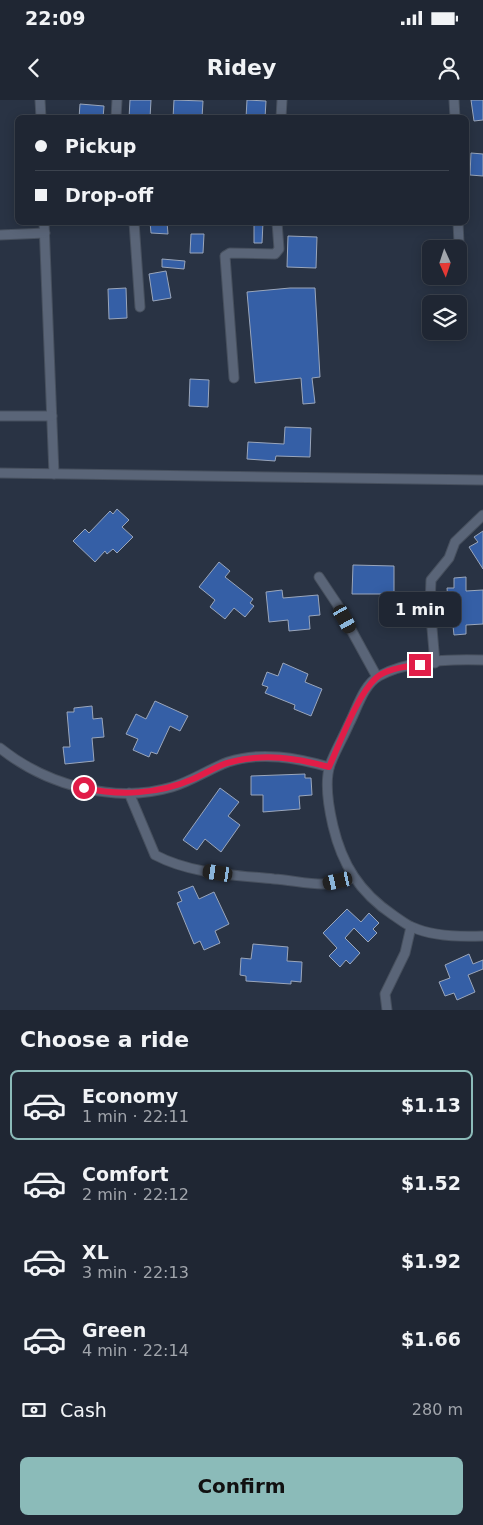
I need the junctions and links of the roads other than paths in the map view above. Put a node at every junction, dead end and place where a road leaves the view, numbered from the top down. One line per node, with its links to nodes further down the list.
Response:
1 (40, 100): 5 (street)
2 (117, 100): 6 (street)
3 (282, 100): 7 (street)
4 (454, 100): 8 (street)
5 (41, 115)
6 (116, 115)
7 (281, 115)
8 (455, 115)
9 (44, 225): 13 (street)
10 (134, 225): 16 (street)
11 (277, 225): 17 (street)
12 (458, 225): 15 (street)
13 (45, 233): 14 (street); 19 (street)
14 (0, 235)
15 (459, 240)
16 (140, 307)
17 (234, 378)
18 (0, 416): 19 (street)
19 (52, 416): 21 (street)
20 (0, 473): 21 (street)
21 (54, 474): 22 (street)
22 (483, 480)
23 (483, 515): 26 (street)
24 (319, 577): 27 (street)
25 (483, 660): 26 (street)
26 (435, 663): 27 (street)
27 (377, 677): 29 (street)
28 (0, 748): 30 (street)
29 (329, 767): 30 (street); 31 (street)
30 (129, 793): 31 (street)
31 (354, 878): 32 (street)
32 (411, 927): 33 (street); 34 (street)
33 (483, 936)
34 (387, 1010)

